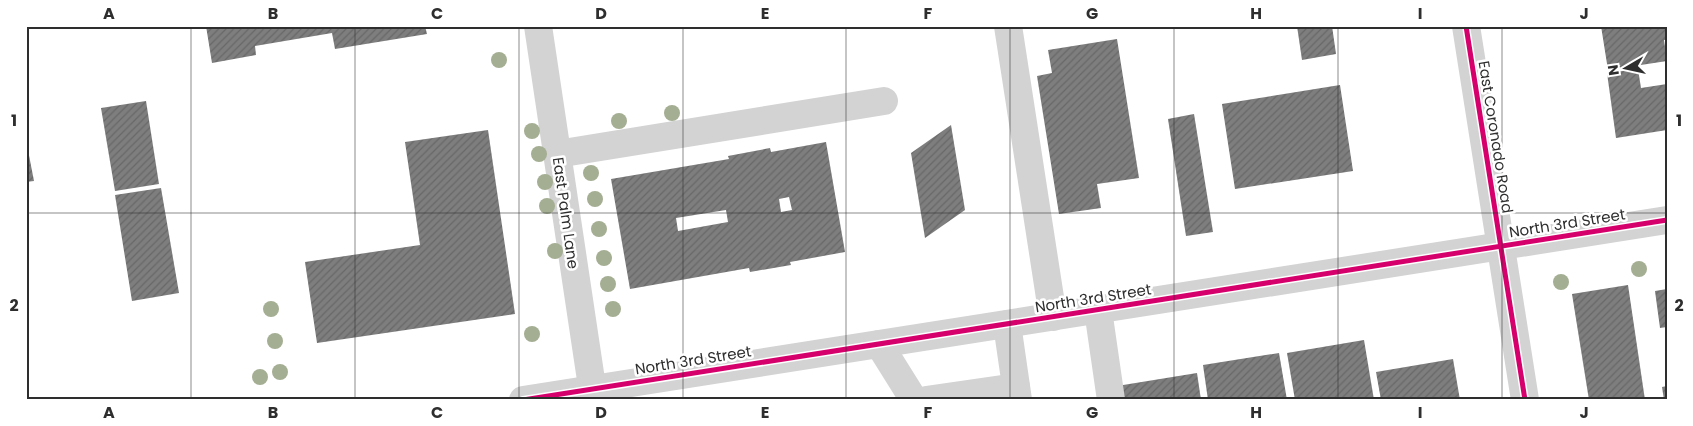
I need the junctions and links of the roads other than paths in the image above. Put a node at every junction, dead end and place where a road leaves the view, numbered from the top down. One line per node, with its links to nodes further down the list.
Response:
1 (538, 26): 5 (street, East Palm Lane)
2 (1008, 26): 9 (street)
3 (1466, 26): 7 (street, East Coronado Road)
4 (884, 101): 5 (street)
5 (557, 154): 13 (street, East Palm Lane)
6 (1667, 220): 7 (street, North 3rd Street)
7 (1500, 246): 8 (street, North 3rd Street); 18 (street, East Coronado Road)
8 (1098, 310): 9 (street, North 3rd Street); 17 (street)
9 (1053, 317): 10 (street, North 3rd Street)
10 (1007, 324): 11 (street, North 3rd Street); 12 (street)
11 (879, 344): 13 (street, North 3rd Street); 15 (street)
12 (1017, 393): 16 (street)
13 (593, 394): 14 (street, North 3rd Street)
14 (523, 400)
15 (914, 400)
16 (926, 400)
17 (1111, 400)
18 (1525, 400)

